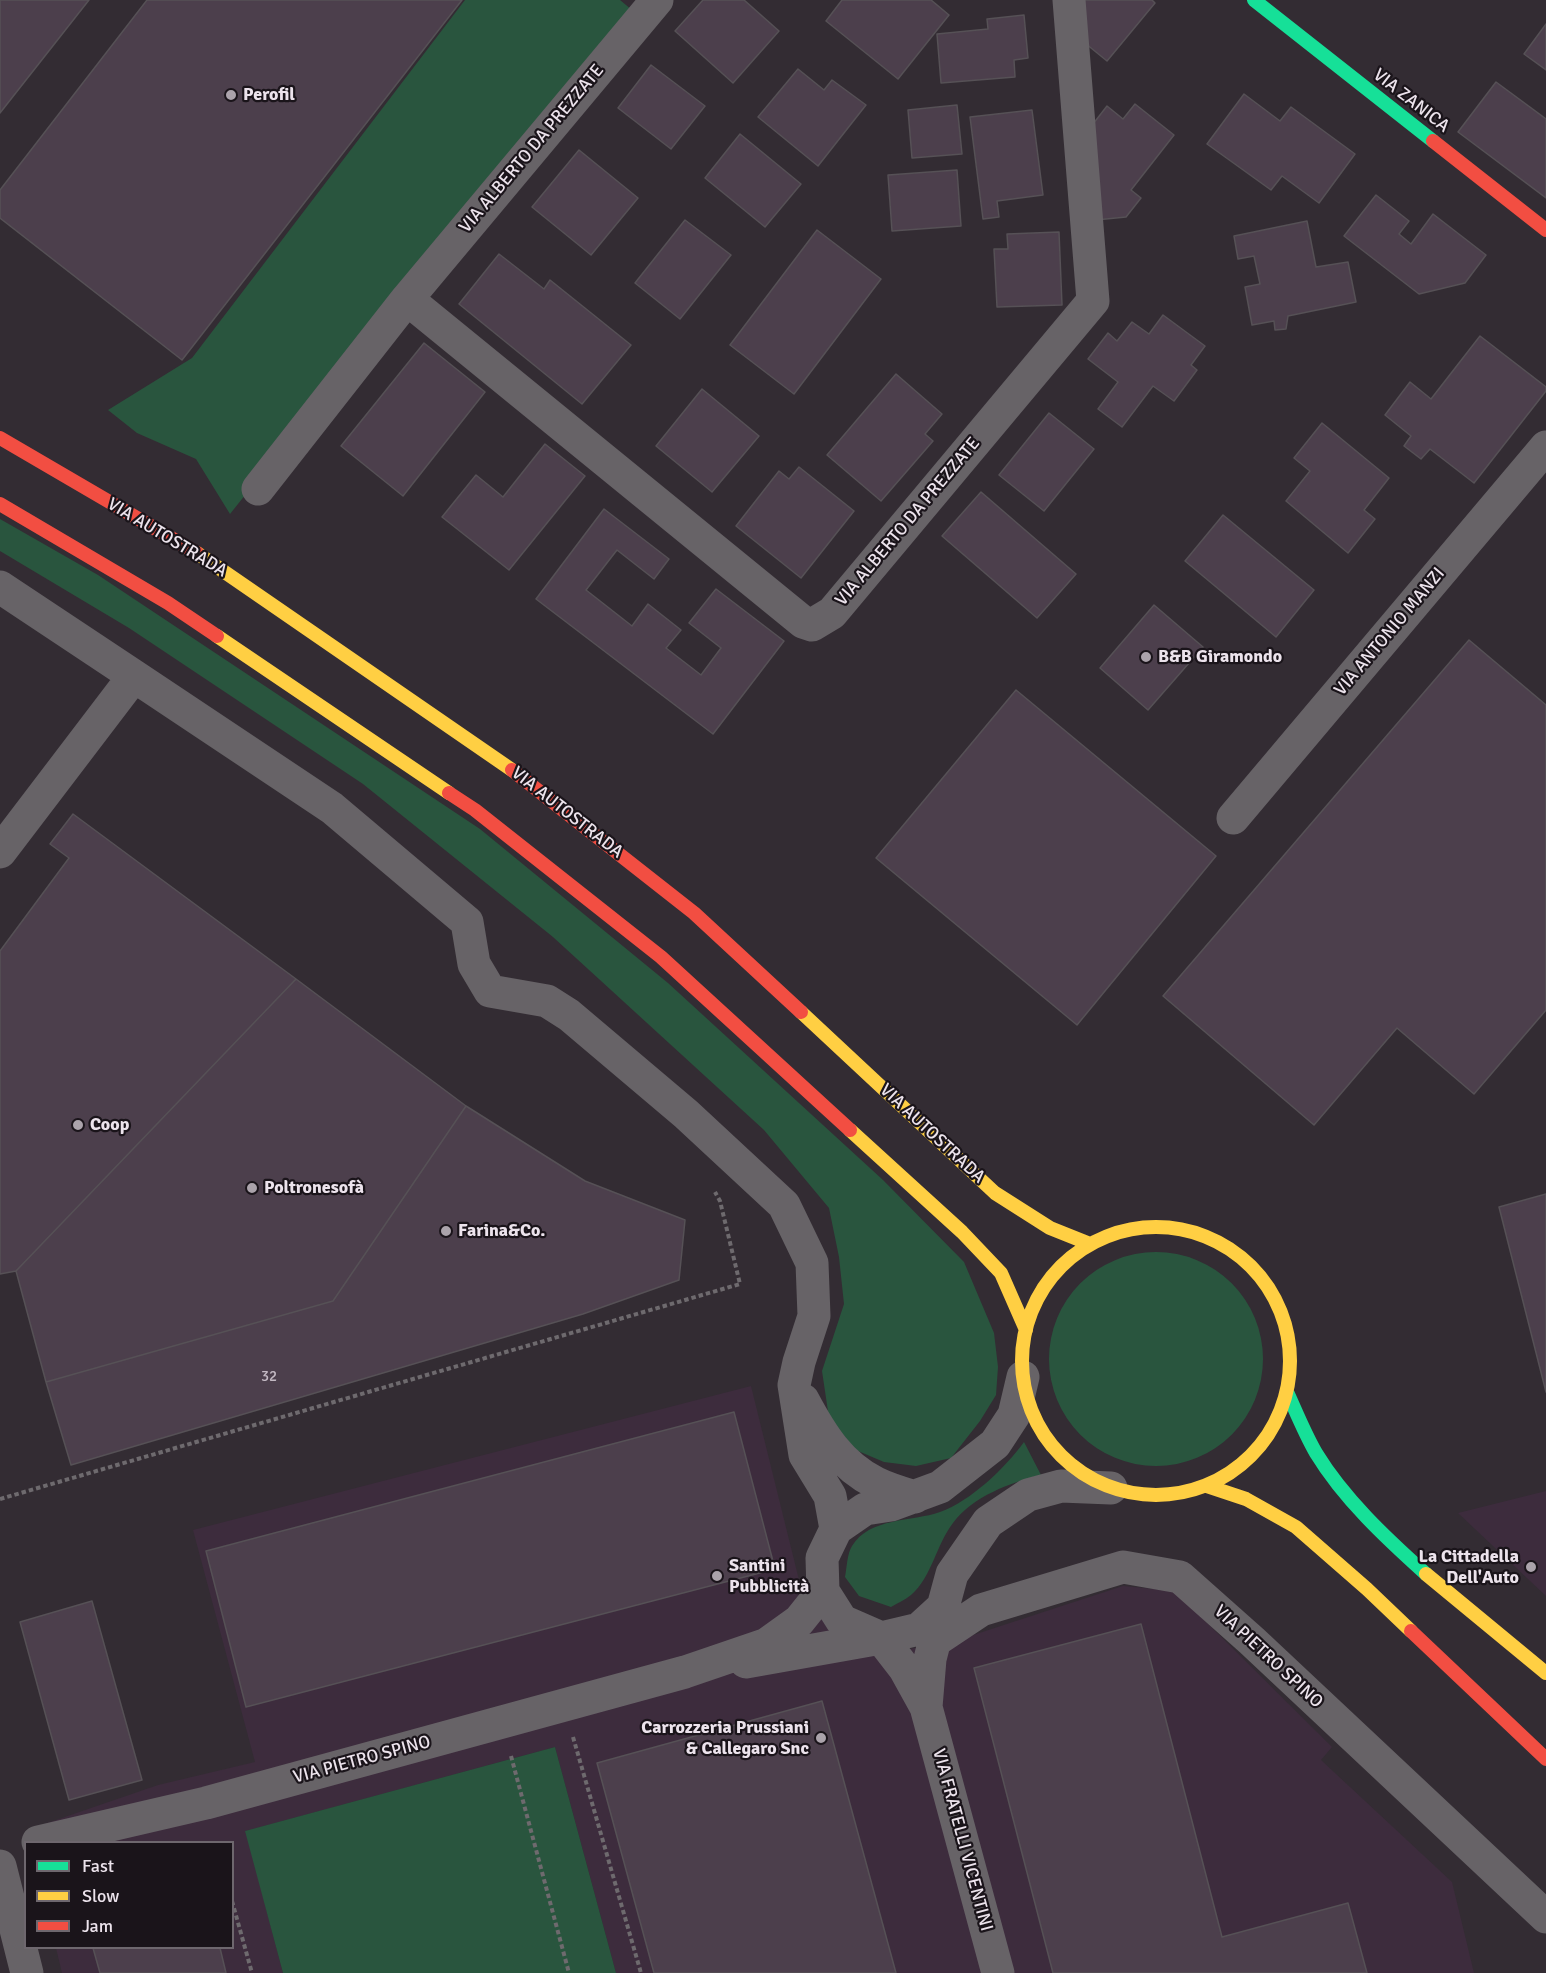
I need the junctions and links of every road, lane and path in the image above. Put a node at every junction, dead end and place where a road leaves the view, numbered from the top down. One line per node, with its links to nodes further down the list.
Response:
1 (657, 0): 5 (street, VIA ALBERTO DA PREZZATE)
2 (1069, 0): 5 (street, VIA ALBERTO DA PREZZATE)
3 (1254, 0): 4 (main road, VIA ZANICA)
4 (1546, 230)
5 (407, 299): 8 (street, VIA ALBERTO DA PREZZATE)
6 (0, 438): 15 (main road, VIA AUTOSTRADA)
7 (1546, 447): 12 (street, VIA ANTONIO MANZI)
8 (258, 489)
9 (0, 504): 16 (main road)
10 (0, 587): 11 (street)
11 (135, 676): 13 (street); 18 (street)
12 (1233, 818)
13 (0, 852)
14 (710, 1182): 23 (path)
15 (1090, 1244): 16 (main road); 19 (main road)
16 (1026, 1330): 17 (main road)
17 (1023, 1377): 21 (main road); 22 (street)
18 (794, 1385): 22 (street); 24 (street)
19 (1288, 1394): 20 (main road); 25 (main road)
20 (1207, 1486): 21 (main road); 36 (main road)
21 (1111, 1488): 27 (street)
22 (915, 1497): 24 (street)
23 (0, 1499)
24 (836, 1529): 26 (street)
25 (1441, 1587): 31 (main road); 32 (main road)
26 (823, 1591): 28 (street); 30 (street, VIA PIETRO SPINO)
27 (943, 1607): 28 (street, VIA PIETRO SPINO); 29 (street)
28 (881, 1638): 30 (street, VIA PIETRO SPINO); 34 (street)
29 (936, 1640): 34 (street); 42 (street, VIA PIETRO SPINO)
30 (686, 1672): 33 (street, VIA PIETRO SPINO)
31 (1546, 1673)
32 (1530, 1678)
33 (564, 1705): 37 (street, VIA PIETRO SPINO); 46 (path)
34 (926, 1707): 47 (street, VIA FRATELLI VICENTINI)
35 (509, 1746): 45 (path)
36 (1546, 1759)
37 (42, 1841)
38 (24, 1845): 39 (street)
39 (0, 1851)
40 (0, 1866): 43 (street)
41 (234, 1908): 44 (path)
42 (1546, 1917)
43 (27, 1973)
44 (252, 1973)
45 (569, 1973)
46 (641, 1973)
47 (998, 1973)

